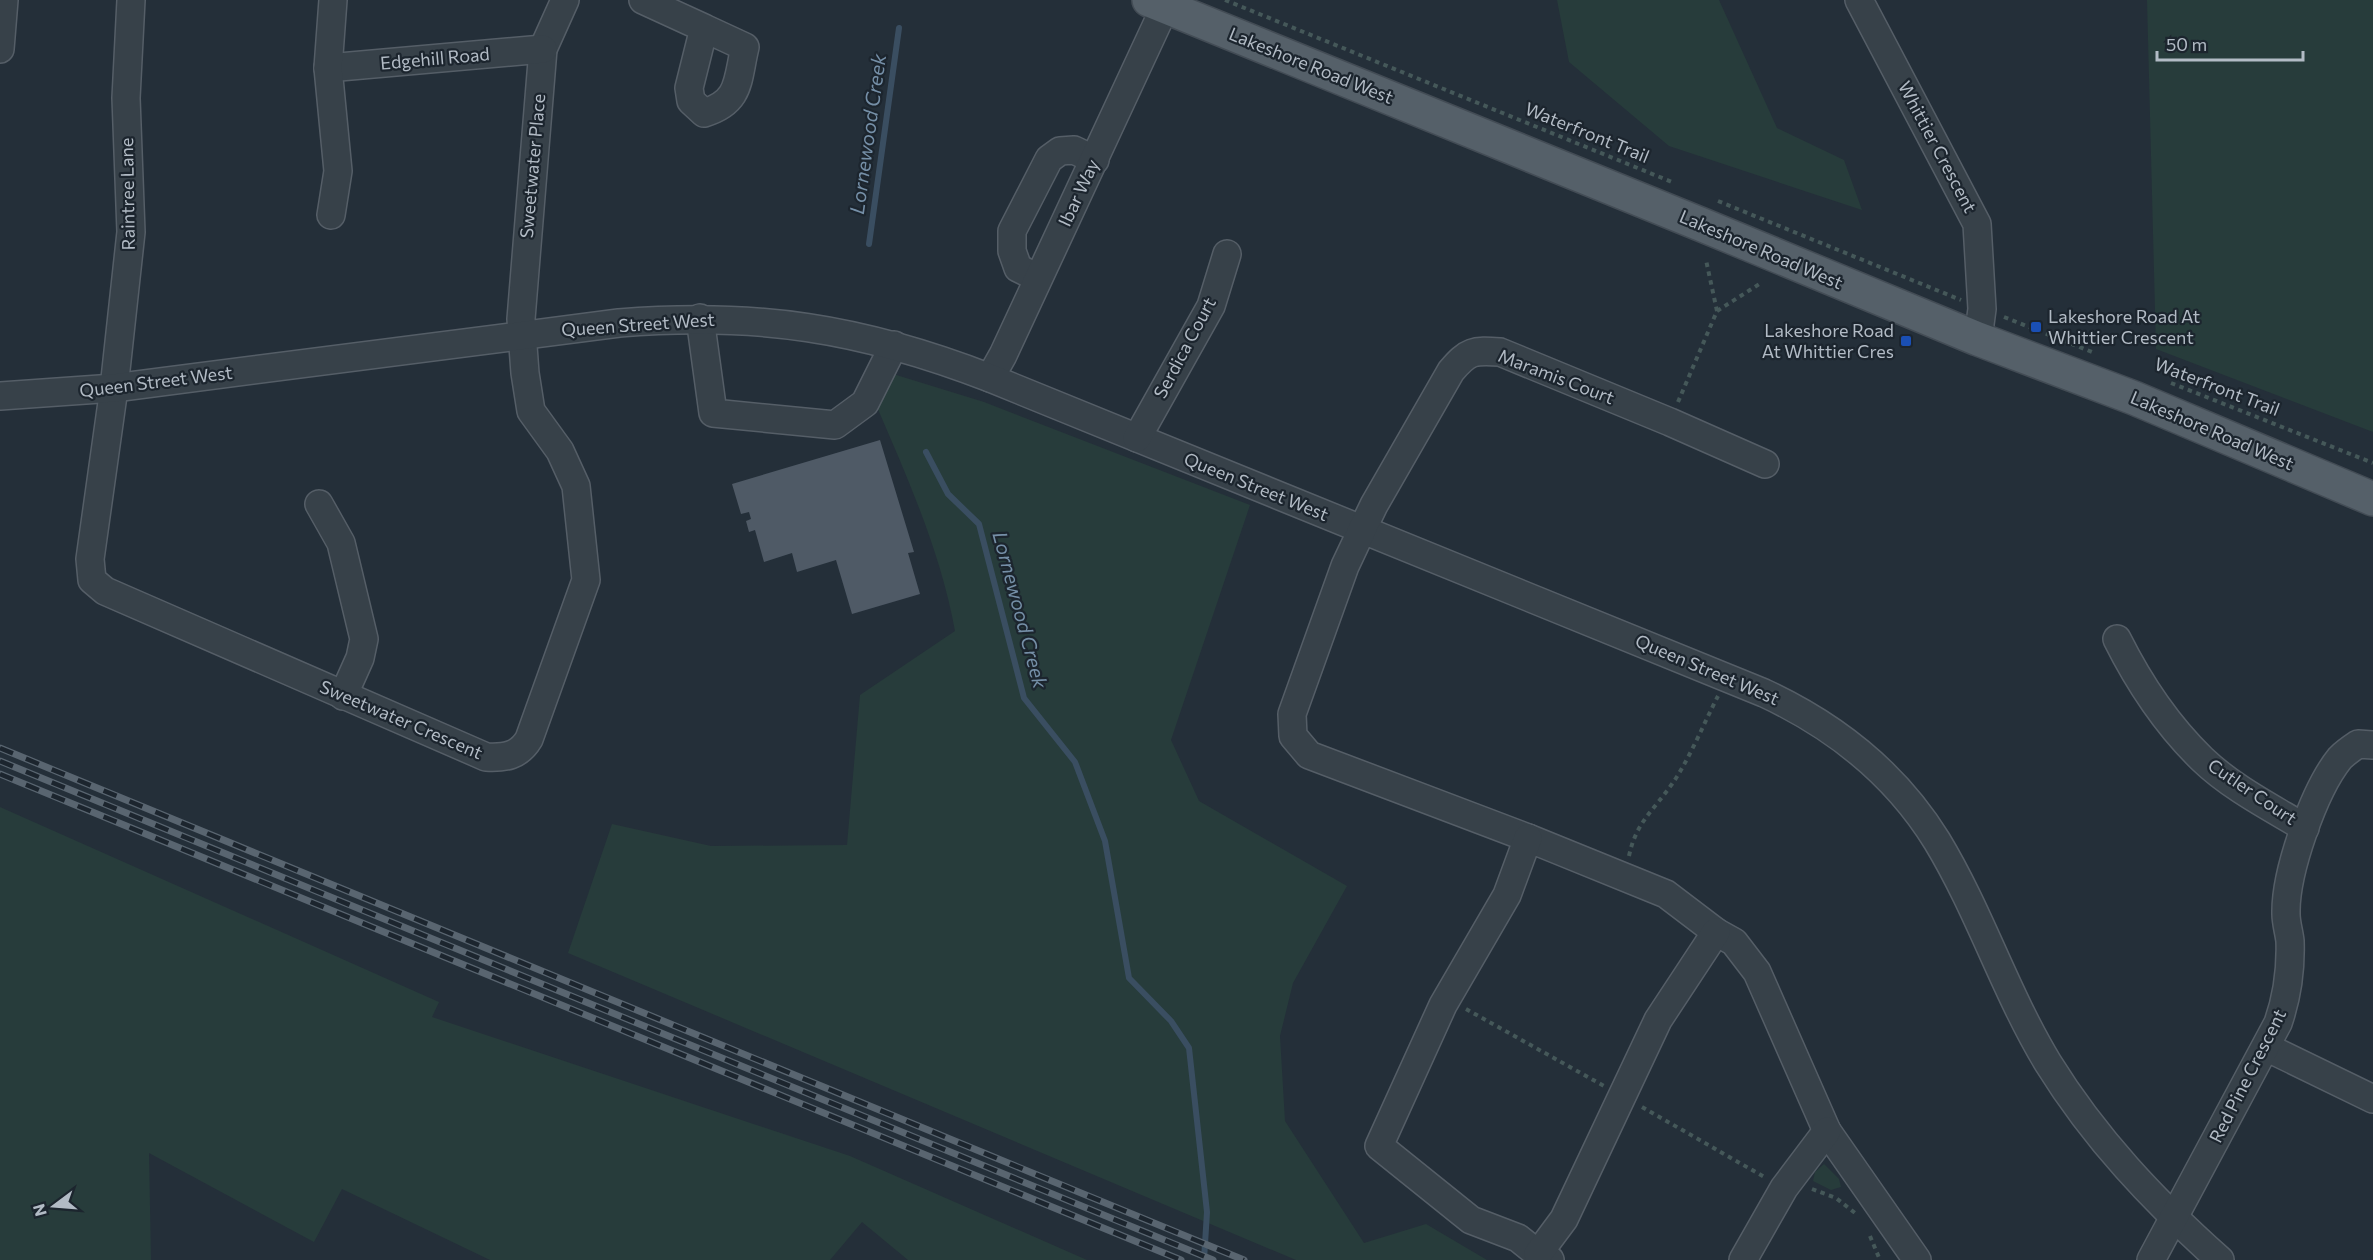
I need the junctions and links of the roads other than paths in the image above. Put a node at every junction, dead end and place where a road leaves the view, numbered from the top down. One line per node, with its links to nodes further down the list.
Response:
1 (4, 0): 9 (street)
2 (131, 0): 21 (street, Raintree Lane)
3 (333, 0): 11 (street)
4 (565, 0): 10 (street, Sweetwater Place)
5 (643, 0): 8 (street)
6 (1859, 0): 18 (street, Whittier Crescent)
7 (1157, 3): 12 (street, Ibar Way); 18 (main road, Lakeshore Road West)
8 (704, 28)
9 (0, 49)
10 (543, 49): 11 (street, Edgehill Road); 17 (street, Sweetwater Place)
11 (328, 68): 13 (street)
12 (1095, 160): 15 (street, Ibar Way); 15 (street)
13 (331, 215)
14 (1227, 254): 23 (street, Serdica Court)
15 (1038, 278): 20 (street, Ibar Way)
16 (700, 318): 17 (street, Queen Street West); 19 (street, Queen Street West); 19 (street)
17 (522, 336): 21 (street, Queen Street West); 29 (street, Sweetwater Crescent)
18 (1978, 339): 25 (main road, Lakeshore Road West)
19 (894, 345): 20 (street, Queen Street West)
20 (990, 378): 23 (street, Queen Street West)
21 (114, 388): 22 (street, Queen Street West); 29 (street, Sweetwater Crescent)
22 (0, 396)
23 (1137, 438): 27 (street, Queen Street West)
24 (1765, 464): 27 (street, Maramis Court)
25 (2373, 499)
26 (319, 504): 29 (street)
27 (1362, 530): 32 (street); 37 (street, Queen Street West)
28 (2117, 639): 31 (street, Cutler Court)
29 (343, 696)
30 (2373, 744): 31 (street, Red Pine Crescent)
31 (2305, 828): 34 (street, Red Pine Crescent)
32 (1528, 838): 33 (street); 38 (street)
33 (1716, 932): 36 (street); 38 (street)
34 (2266, 1047): 35 (street); 37 (street, Red Pine Crescent)
35 (2373, 1099)
36 (1827, 1131): 39 (street); 40 (street)
37 (2174, 1218): 41 (street, Red Pine Crescent); 42 (street, Queen Street West)
38 (1544, 1257)
39 (1743, 1260)
40 (1917, 1260)
41 (2151, 1260)
42 (2220, 1260)

